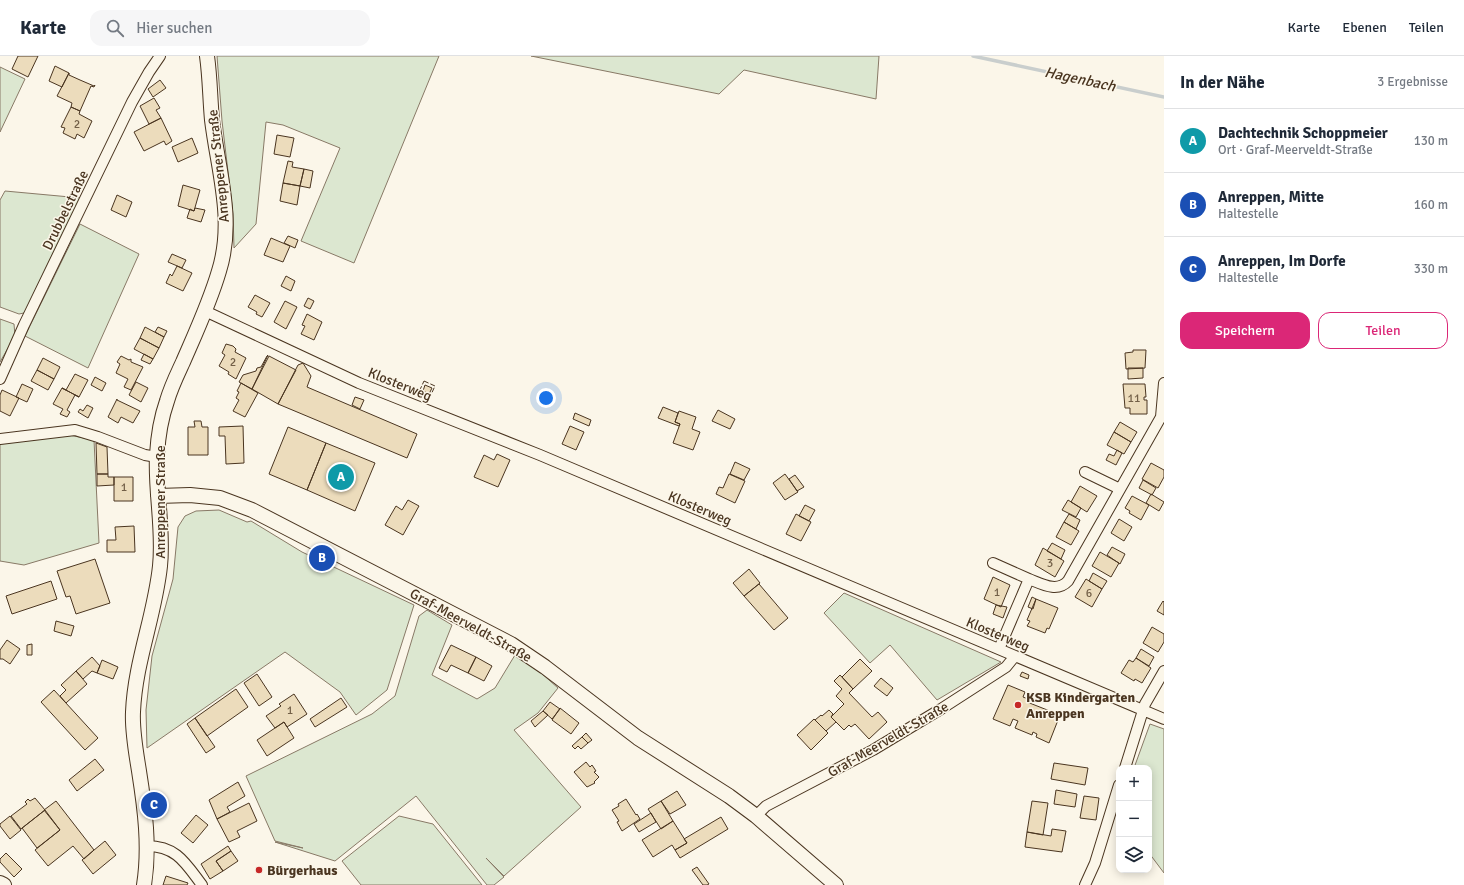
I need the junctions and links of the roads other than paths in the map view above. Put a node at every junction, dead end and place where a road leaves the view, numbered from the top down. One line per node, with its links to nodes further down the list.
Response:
1 (160, 56): 4 (street, Drubbelstraße)
2 (207, 56): 3 (main road, Anreppener Straße)
3 (205, 311): 7 (main road, Anreppener Straße); 13 (street, Klosterweg)
4 (0, 379)
5 (1164, 383): 9 (street)
6 (0, 439): 7 (street)
7 (157, 457): 10 (main road, Anreppener Straße)
8 (1085, 472): 9 (street)
9 (1120, 489): 12 (street)
10 (158, 496): 20 (main road, Graf-Meerveldt-Straße); 21 (main road, Anreppener Straße)
11 (993, 563): 12 (street)
12 (1029, 579): 13 (street)
13 (999, 649): 14 (street, Klosterweg)
14 (1015, 656): 16 (street, Klosterweg); 20 (street, Graf-Meerveldt-Straße)
15 (1164, 671): 16 (street)
16 (1144, 710): 17 (street, Klosterweg); 18 (street)
17 (1164, 719)
18 (1126, 765)
19 (1116, 795): 27 (street)
20 (756, 816): 26 (main road, Graf-Meerveldt-Straße)
21 (147, 846): 24 (main road, Anreppener Straße); 25 (street)
22 (0, 883): 23 (main road)
23 (4, 885)
24 (144, 885)
25 (202, 885)
26 (836, 885)
27 (1085, 885)

